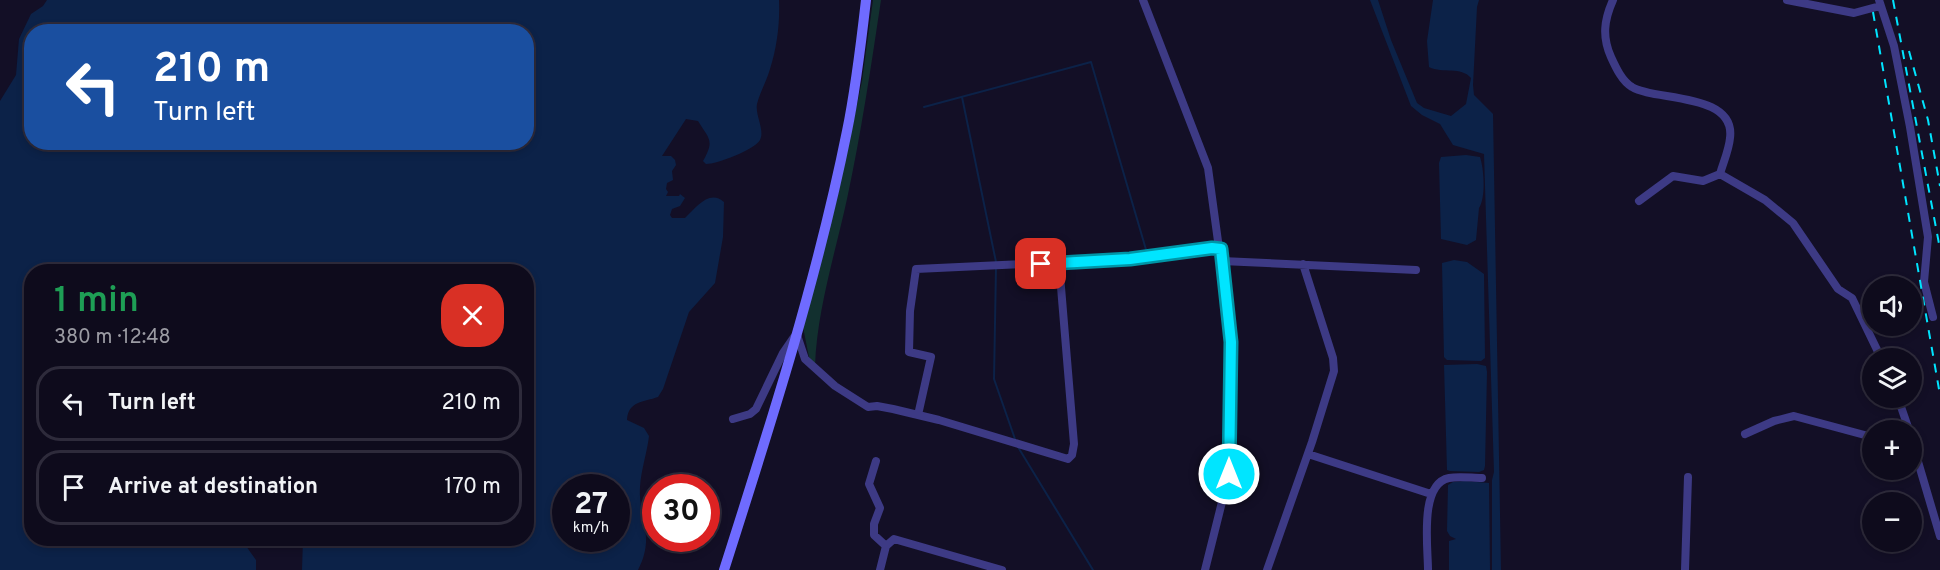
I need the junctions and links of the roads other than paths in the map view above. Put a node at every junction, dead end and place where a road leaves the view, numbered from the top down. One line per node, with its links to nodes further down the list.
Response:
1 (866, 0): 14 (street)
2 (1143, 0): 8 (street)
3 (1613, 0): 6 (street)
4 (1787, 0): 5 (street)
5 (1880, 3): 13 (street)
6 (1720, 174): 7 (street); 15 (street)
7 (1640, 201)
8 (1221, 249): 9 (street); 10 (street)
9 (1222, 261): 11 (street); 31 (street)
10 (1059, 263): 16 (street); 16 (street)
11 (1303, 264): 12 (street); 20 (street)
12 (1416, 270)
13 (1933, 317)
14 (796, 334): 16 (street); 17 (street); 28 (street)
15 (1876, 348)
16 (918, 416)
17 (733, 419)
18 (1745, 434): 19 (street)
19 (1862, 434)
20 (1308, 454): 25 (street); 32 (street)
21 (876, 461): 27 (street)
22 (1922, 475): 26 (street)
23 (1688, 477): 34 (street)
24 (1482, 478): 25 (street)
25 (1431, 494): 33 (street)
26 (1940, 536)
27 (886, 546): 29 (street); 30 (street)
28 (724, 570)
29 (879, 570)
30 (1002, 570)
31 (1205, 570)
32 (1267, 570)
33 (1428, 570)
34 (1685, 570)

